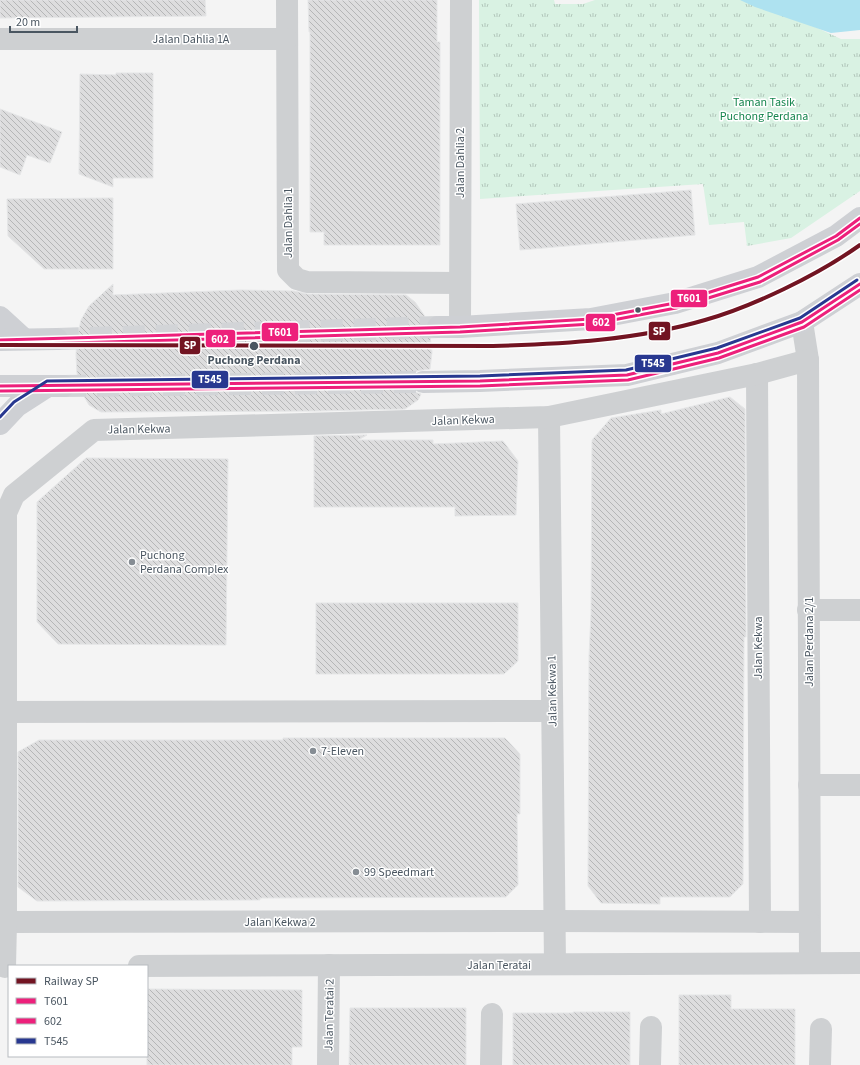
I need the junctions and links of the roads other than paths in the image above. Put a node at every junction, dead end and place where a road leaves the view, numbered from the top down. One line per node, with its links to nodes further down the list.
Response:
1 (287, 0): 4 (street, Jalan Dahlia 1)
2 (461, 0): 6 (street, Jalan Dahlia 2)
3 (0, 39): 4 (street, Jalan Dahlia 1A)
4 (286, 39): 6 (street, Jalan Dahlia 1)
5 (860, 218): 11 (main road)
6 (460, 283): 11 (street, Jalan Dahlia 2)
7 (860, 284): 9 (main road)
8 (0, 316): 12 (main road)
9 (802, 322): 15 (street, Jalan Perdana 2/1); 17 (main road)
10 (438, 327): 11 (main road)
11 (460, 327)
12 (24, 339): 13 (main road); 14 (main road)
13 (57, 339)
14 (0, 340)
15 (808, 360): 16 (street, Jalan Kekwa); 21 (street, Jalan Perdana 2/1)
16 (756, 374): 19 (street, Jalan Kekwa); 29 (street, Jalan Kekwa)
17 (423, 382)
18 (0, 386): 20 (main road)
19 (549, 418): 23 (street, Jalan Kekwa 1); 24 (street, Jalan Kekwa)
20 (0, 424)
21 (808, 610): 22 (street); 25 (street, Jalan Perdana 2/1)
22 (860, 610)
23 (552, 711): 24 (street); 27 (street, Jalan Kekwa 1)
24 (3, 712): 28 (street, Jalan Kekwa)
25 (809, 785): 26 (street); 30 (street, Jalan Perdana 2/1)
26 (860, 785)
27 (554, 921): 28 (street, Jalan Kekwa 2); 29 (street, Jalan Kekwa 2); 33 (street, Jalan Kekwa 1)
28 (6, 922): 36 (street, Jalan Kekwa)
29 (760, 922): 30 (street, Jalan Kekwa 2)
30 (810, 922): 31 (street, Jalan Perdana 2/1)
31 (810, 963): 32 (street, Jalan Teratai); 33 (street, Jalan Teratai)
32 (860, 963)
33 (555, 964): 34 (street, Jalan Teratai)
34 (329, 965): 35 (street, Jalan Teratai); 40 (street, Jalan Teratai 2)
35 (148, 966)
36 (5, 967)
37 (492, 1014): 41 (street)
38 (650, 1027): 42 (street)
39 (821, 1028): 43 (street)
40 (328, 1065)
41 (491, 1065)
42 (650, 1065)
43 (820, 1065)

